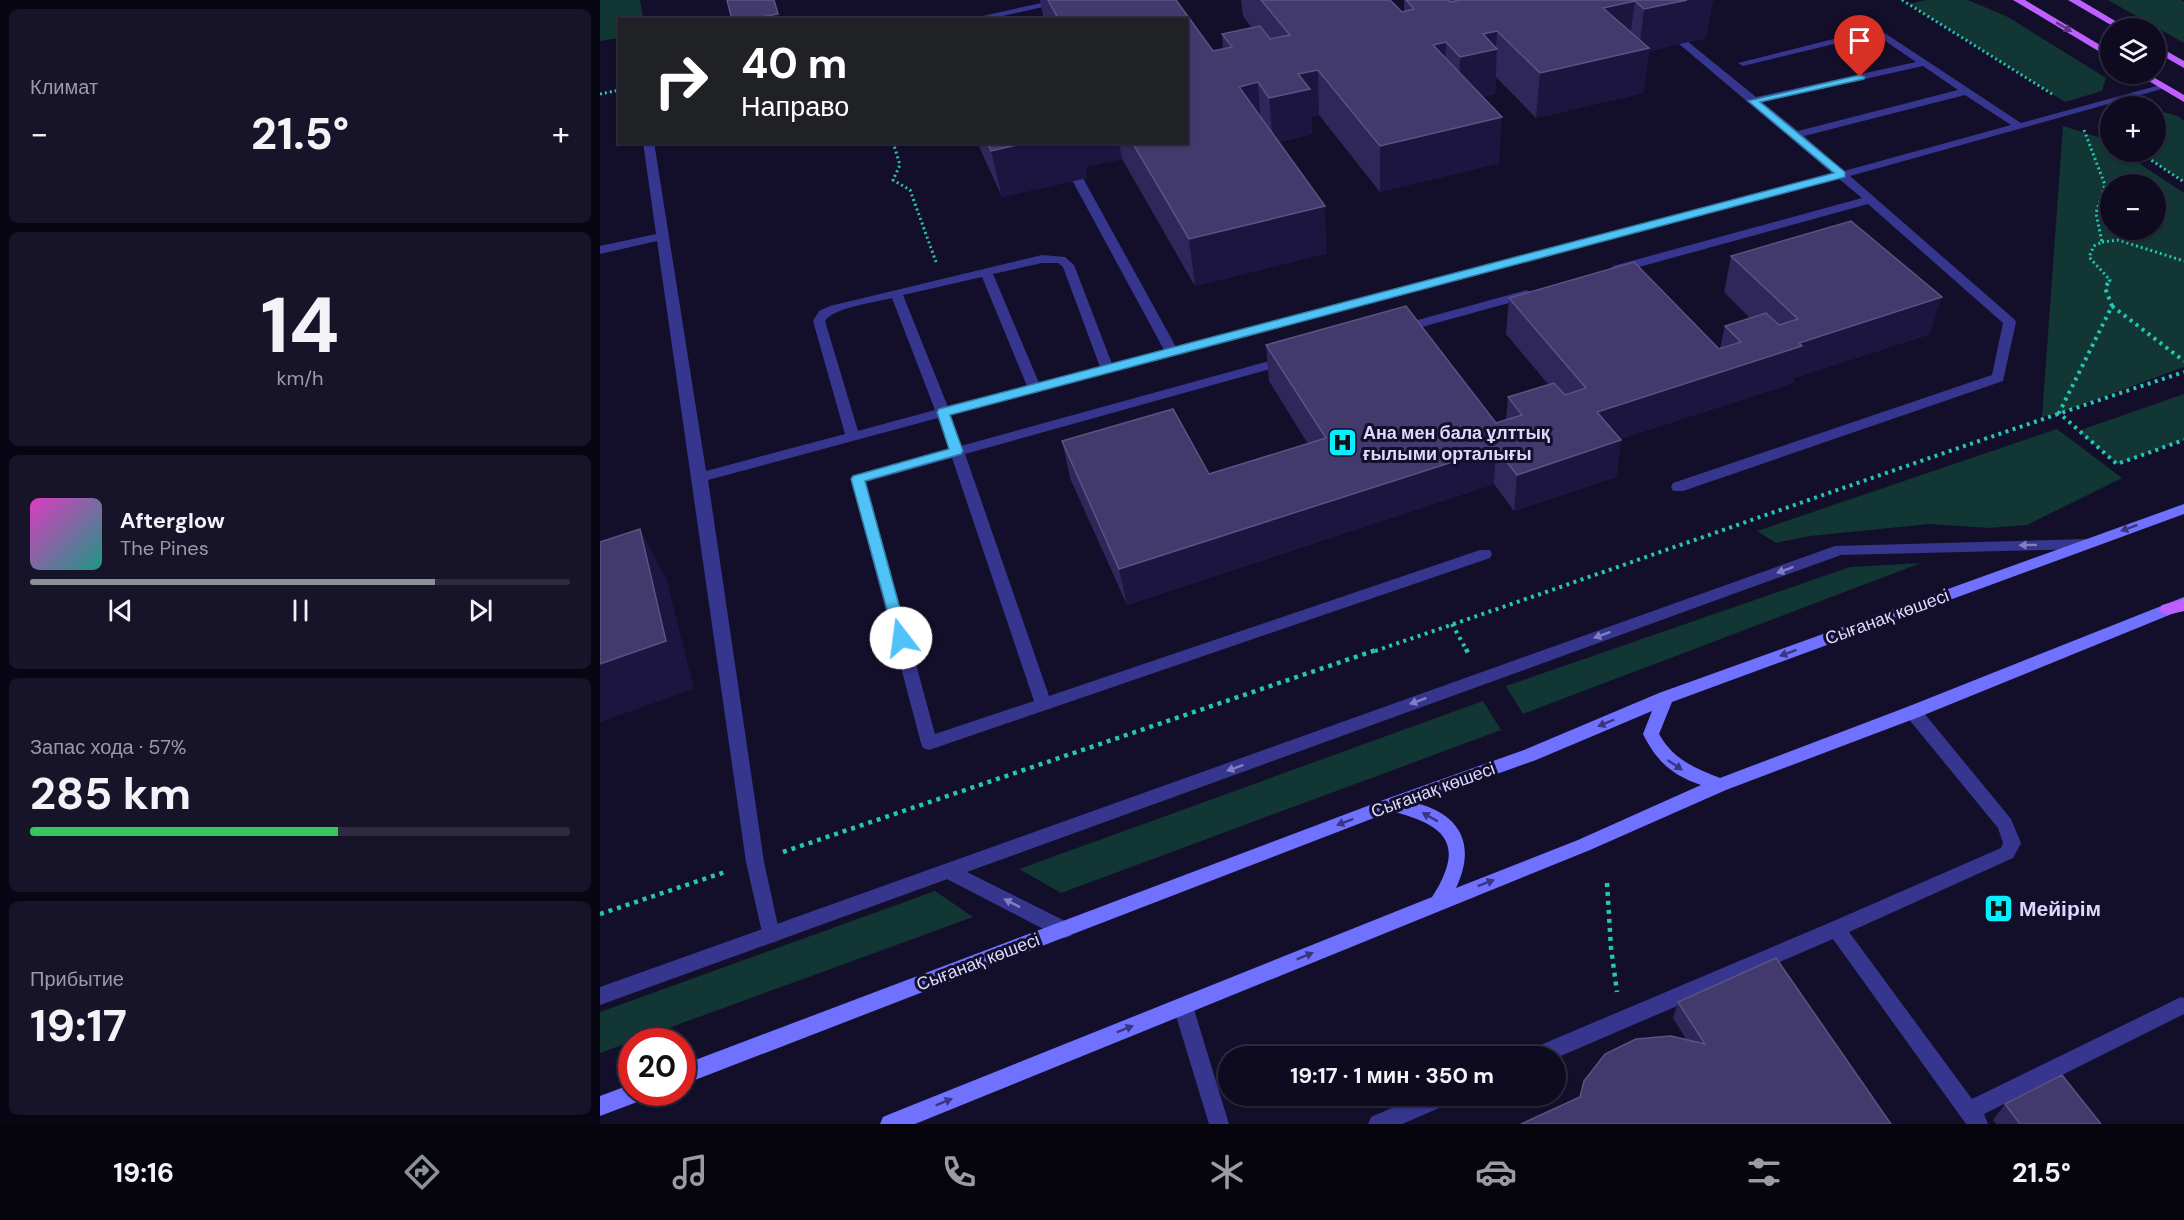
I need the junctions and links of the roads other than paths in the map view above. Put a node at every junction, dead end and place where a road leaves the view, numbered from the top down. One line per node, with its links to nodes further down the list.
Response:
1 (1069, 0): 4 (street)
2 (2018, 0): 7 (main road, one-way to 7)
3 (2073, 0): 5 (main road)
4 (990, 17)
5 (2104, 18)
6 (1683, 43): 16 (street)
7 (2100, 49)
8 (2166, 54): 11 (main road)
9 (1743, 63): 10 (street)
10 (1924, 63): 14 (street); 16 (street)
11 (2184, 65)
12 (2159, 84): 13 (main road)
13 (2164, 87): 15 (main road); 17 (street)
14 (1967, 91): 17 (street); 18 (street)
15 (2184, 99)
16 (1753, 101): 18 (street)
17 (2019, 126): 20 (street)
18 (1796, 135): 20 (street)
19 (648, 144): 23 (street)
20 (1841, 175): 22 (street); 30 (street)
21 (1078, 180): 30 (street)
22 (1868, 200): 26 (street); 38 (street)
23 (663, 236): 24 (street); 37 (street)
24 (600, 250)
25 (986, 272): 28 (street); 32 (street); 33 (street)
26 (1604, 273)
27 (1535, 292): 29 (street)
28 (896, 293): 34 (street); 35 (street)
29 (1386, 333)
30 (1172, 352): 32 (street)
31 (1306, 355): 36 (street)
32 (1107, 369): 33 (street)
33 (1034, 388): 34 (street)
34 (943, 412): 35 (street); 36 (street)
35 (853, 436): 37 (street)
36 (956, 451): 44 (street); 44 (street)
37 (700, 477): 52 (street)
38 (1678, 488)
39 (2184, 509): 40 (main road, Сығанақ көшесі, one-way to 40)
40 (2086, 544): 43 (main road, Сығанақ көшесі, one-way to 43); 48 (street, one-way to 48)
41 (1485, 554): 44 (street)
42 (2178, 606): 45 (main road)
43 (1665, 698): 46 (main road, one-way to 46); 47 (main road, Сығанақ көшесі, one-way to 47)
44 (1044, 705)
45 (1913, 712): 46 (main road); 50 (street)
46 (1720, 785): 49 (main road, one-way to 46)
47 (1392, 804): 49 (main road, one-way to 47); 51 (main road, Сығанақ көшесі, one-way to 51)
48 (949, 871): 51 (street, one-way to 48); 52 (street)
49 (1440, 901): 54 (main road, one-way to 49)
50 (1836, 929): 56 (street); 61 (street)
51 (1064, 930): 57 (main road, Сығанақ көшесі)
52 (771, 934): 53 (street)
53 (600, 996)
54 (1183, 1006): 62 (main road, one-way to 54); 63 (street)
55 (2181, 1006): 61 (street)
56 (1562, 1046)
57 (696, 1070)
58 (618, 1099): 59 (main road)
59 (600, 1106)
60 (1420, 1106): 64 (street)
61 (1974, 1117)
62 (890, 1124)
63 (1219, 1124)
64 (1378, 1124)

